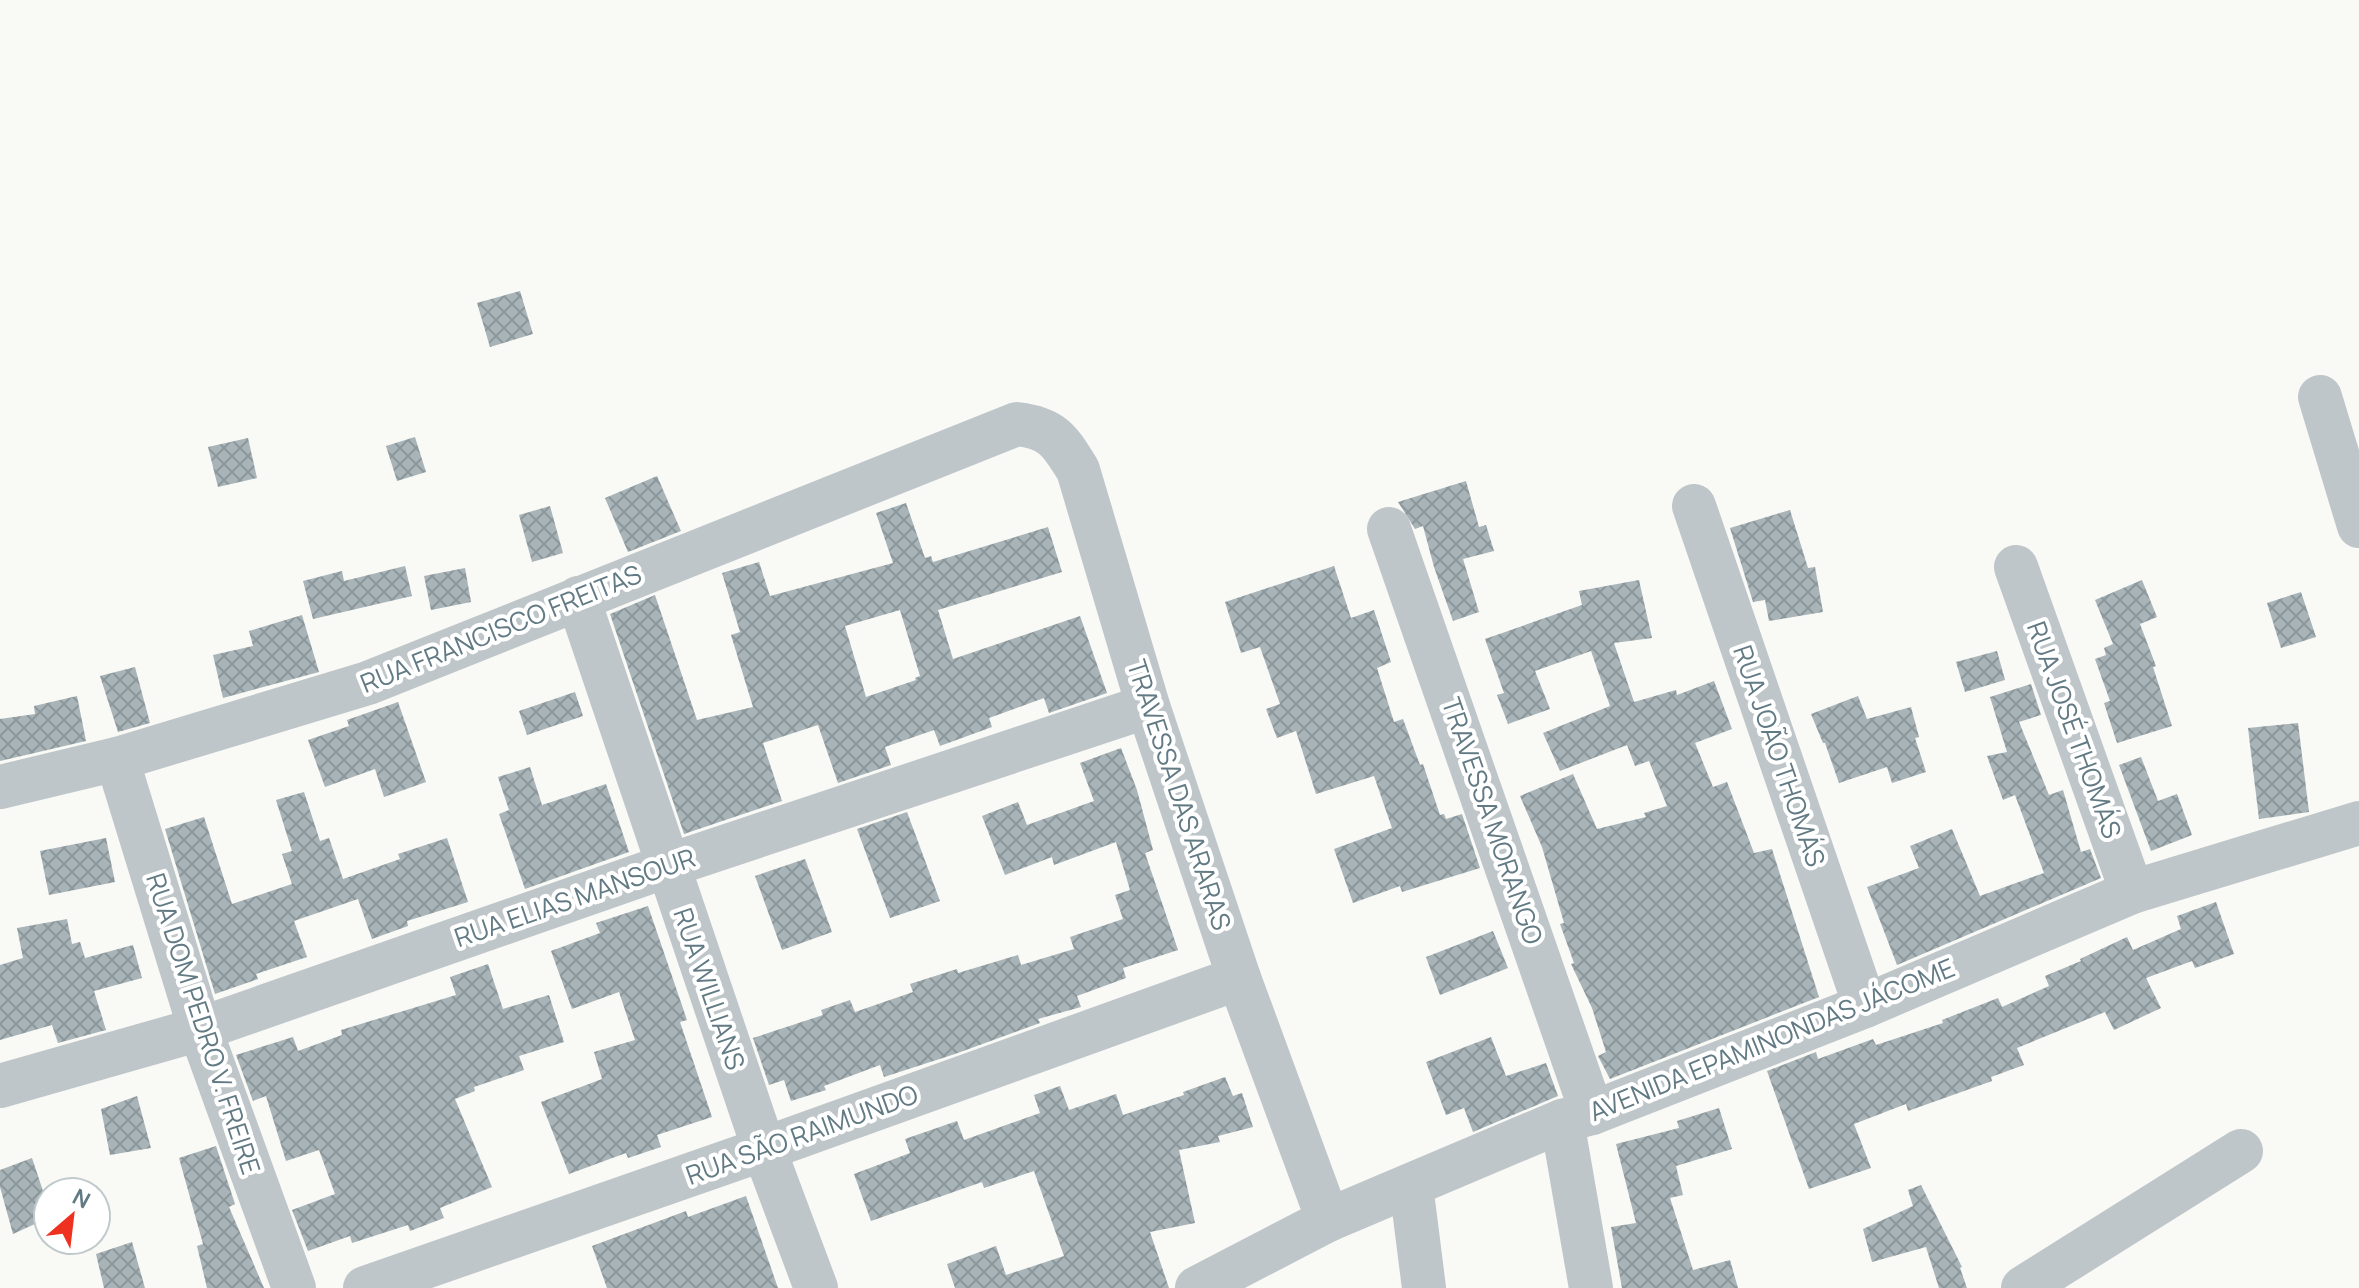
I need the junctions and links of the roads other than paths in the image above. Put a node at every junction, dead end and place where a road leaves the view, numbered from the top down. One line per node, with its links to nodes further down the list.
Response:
1 (2320, 397): 4 (street)
2 (992, 436): 7 (street, RUA FRANCISCO FREITAS); 8 (street, TRAVESSA DAS ARARAS)
3 (1694, 506): 15 (street, RUA JOÃO THOMÁS)
4 (2359, 526)
5 (1389, 529): 18 (street, TRAVESSA MORANGO)
6 (2016, 567): 13 (street, RUA JOSÉ THOMÁS)
7 (578, 598): 9 (street, RUA FRANCISCO FREITAS); 12 (street, RUA WILLIANS)
8 (1148, 706): 12 (street, RUA ELIAS MANSOUR); 14 (street, TRAVESSA DAS ARARAS)
9 (117, 759): 10 (street, RUA FRANCISCO FREITAS); 16 (street, RUA DOM PEDRO V. FREIRE)
10 (0, 787)
11 (2359, 823): 13 (street, AVENIDA EPAMINONDAS JÁCOME)
12 (667, 866): 16 (street, RUA ELIAS MANSOUR); 19 (street, RUA WILLIANS)
13 (2132, 892): 15 (street, AVENIDA EPAMINONDAS JÁCOME)
14 (1239, 978): 19 (street, RUA SÃO RAIMUNDO); 22 (street, TRAVESSA DAS ARARAS)
15 (1865, 1006): 18 (street, AVENIDA EPAMINONDAS JÁCOME)
16 (200, 1029): 17 (street, RUA ELIAS MANSOUR); 23 (street, RUA DOM PEDRO V. FREIRE)
17 (0, 1086)
18 (1577, 1117): 21 (street, AVENIDA EPAMINONDAS JÁCOME); 28 (street, TRAVESSA MORANGO)
19 (764, 1149): 24 (street, RUA SÃO RAIMUNDO); 25 (street, RUA WILLIANS)
20 (2241, 1151): 29 (street)
21 (1411, 1185): 22 (street, AVENIDA EPAMINONDAS JÁCOME); 27 (street)
22 (1328, 1220): 26 (street, AVENIDA EPAMINONDAS JÁCOME)
23 (294, 1288)
24 (365, 1288)
25 (816, 1288)
26 (1197, 1288)
27 (1424, 1288)
28 (1591, 1288)
29 (2023, 1288)

